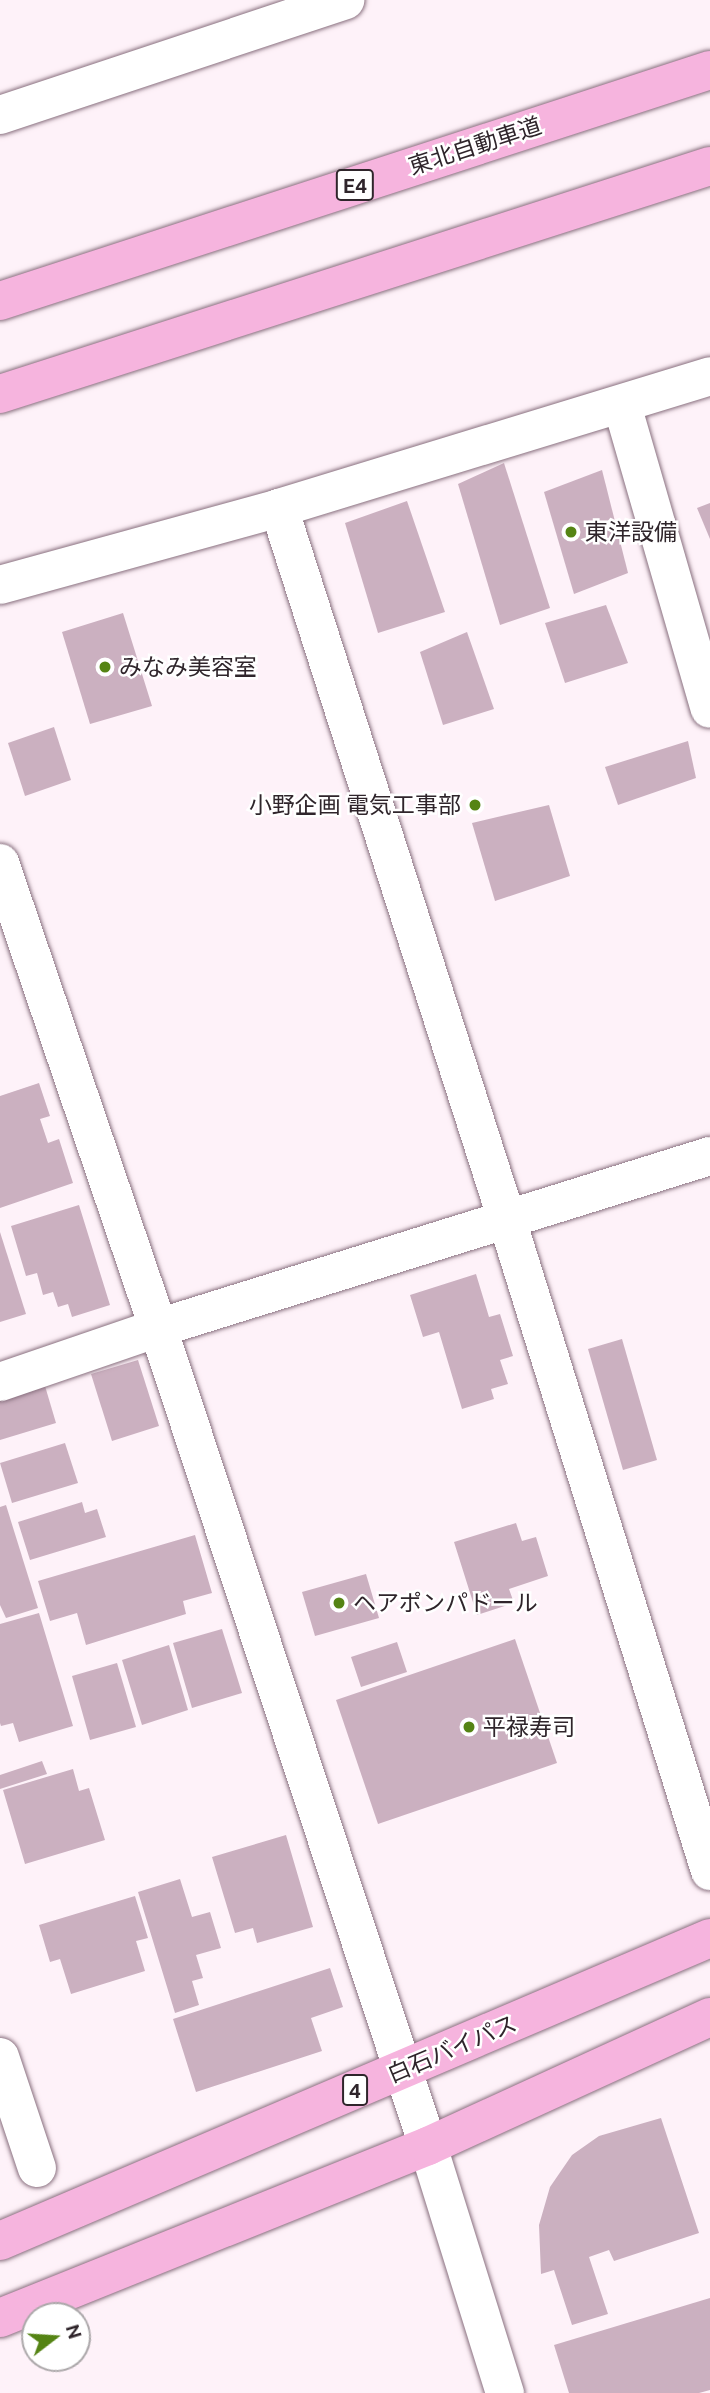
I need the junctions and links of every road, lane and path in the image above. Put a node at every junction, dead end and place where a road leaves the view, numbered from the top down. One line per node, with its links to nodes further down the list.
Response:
1 (345, 0): 3 (street)
2 (710, 70): 5 (highway, 東北自動車道 / E4)
3 (0, 115)
4 (710, 166): 7 (highway)
5 (0, 301)
6 (710, 376): 8 (street)
7 (0, 394)
8 (622, 405): 9 (street); 11 (street)
9 (279, 508): 10 (street); 14 (street)
10 (0, 584)
11 (710, 709)
12 (0, 863): 15 (street)
13 (710, 1157): 14 (street)
14 (507, 1220): 15 (street); 17 (street)
15 (158, 1328): 16 (street); 21 (street)
16 (0, 1382)
17 (710, 1871)
18 (710, 1938): 21 (highway, 白石バイパス / 4)
19 (710, 2017): 22 (highway)
20 (0, 2057): 23 (street)
21 (402, 2070): 22 (street); 24 (highway, 白石バイパス / 4)
22 (428, 2146): 25 (highway); 26 (street)
23 (37, 2168)
24 (0, 2241)
25 (0, 2318)
26 (505, 2393)

